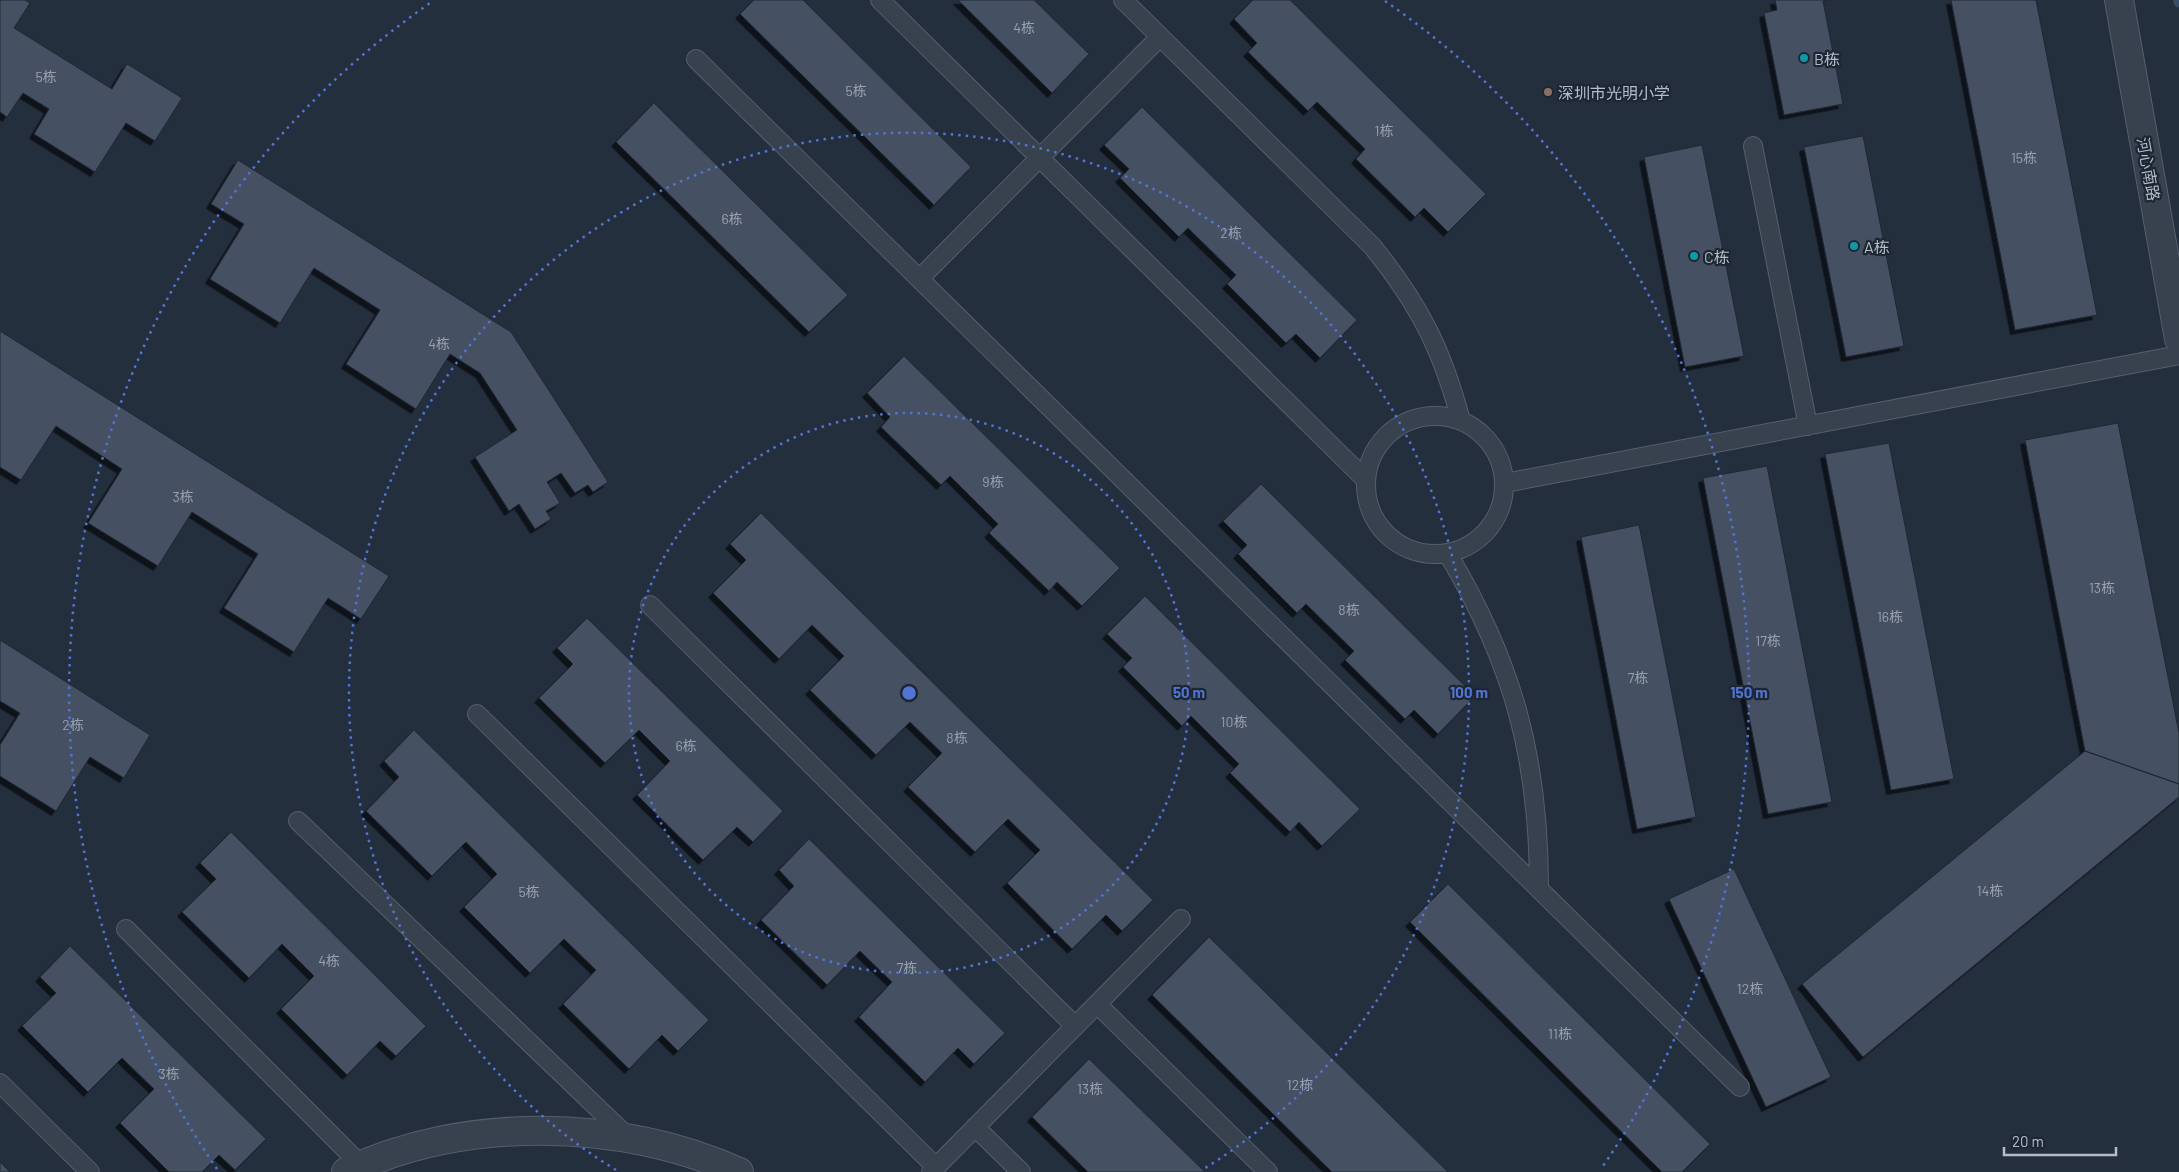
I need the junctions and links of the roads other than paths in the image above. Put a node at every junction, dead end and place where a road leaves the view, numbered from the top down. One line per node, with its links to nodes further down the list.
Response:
1 (880, 0): 7 (lane)
2 (1123, 0): 4 (lane)
3 (2119, 0): 9 (street, 河心南路)
4 (1160, 36): 7 (lane); 11 (lane)
5 (696, 59): 8 (lane)
6 (1754, 146): 12 (lane)
7 (1040, 158): 8 (lane); 13 (lane)
8 (920, 278): 19 (lane)
9 (2179, 339)
10 (2179, 355): 12 (lane)
11 (1461, 421): 13 (lane); 14 (lane)
12 (1808, 426): 14 (lane)
13 (1366, 480): 15 (lane)
14 (1505, 483): 15 (lane)
15 (1448, 554): 19 (lane)
16 (650, 605): 23 (lane)
17 (477, 714): 29 (lane)
18 (298, 822): 27 (lane)
19 (1539, 889): 25 (lane)
20 (1181, 919): 22 (lane)
21 (126, 929): 28 (lane)
22 (1097, 1004): 23 (lane); 33 (lane)
23 (1075, 1026): 26 (lane)
24 (0, 1083): 30 (lane)
25 (1740, 1087)
26 (975, 1127): 29 (lane); 32 (lane)
27 (630, 1138): 28 (street); 31 (street)
28 (354, 1168)
29 (934, 1169)
30 (90, 1172)
31 (739, 1172)
32 (1021, 1172)
33 (1268, 1172)

